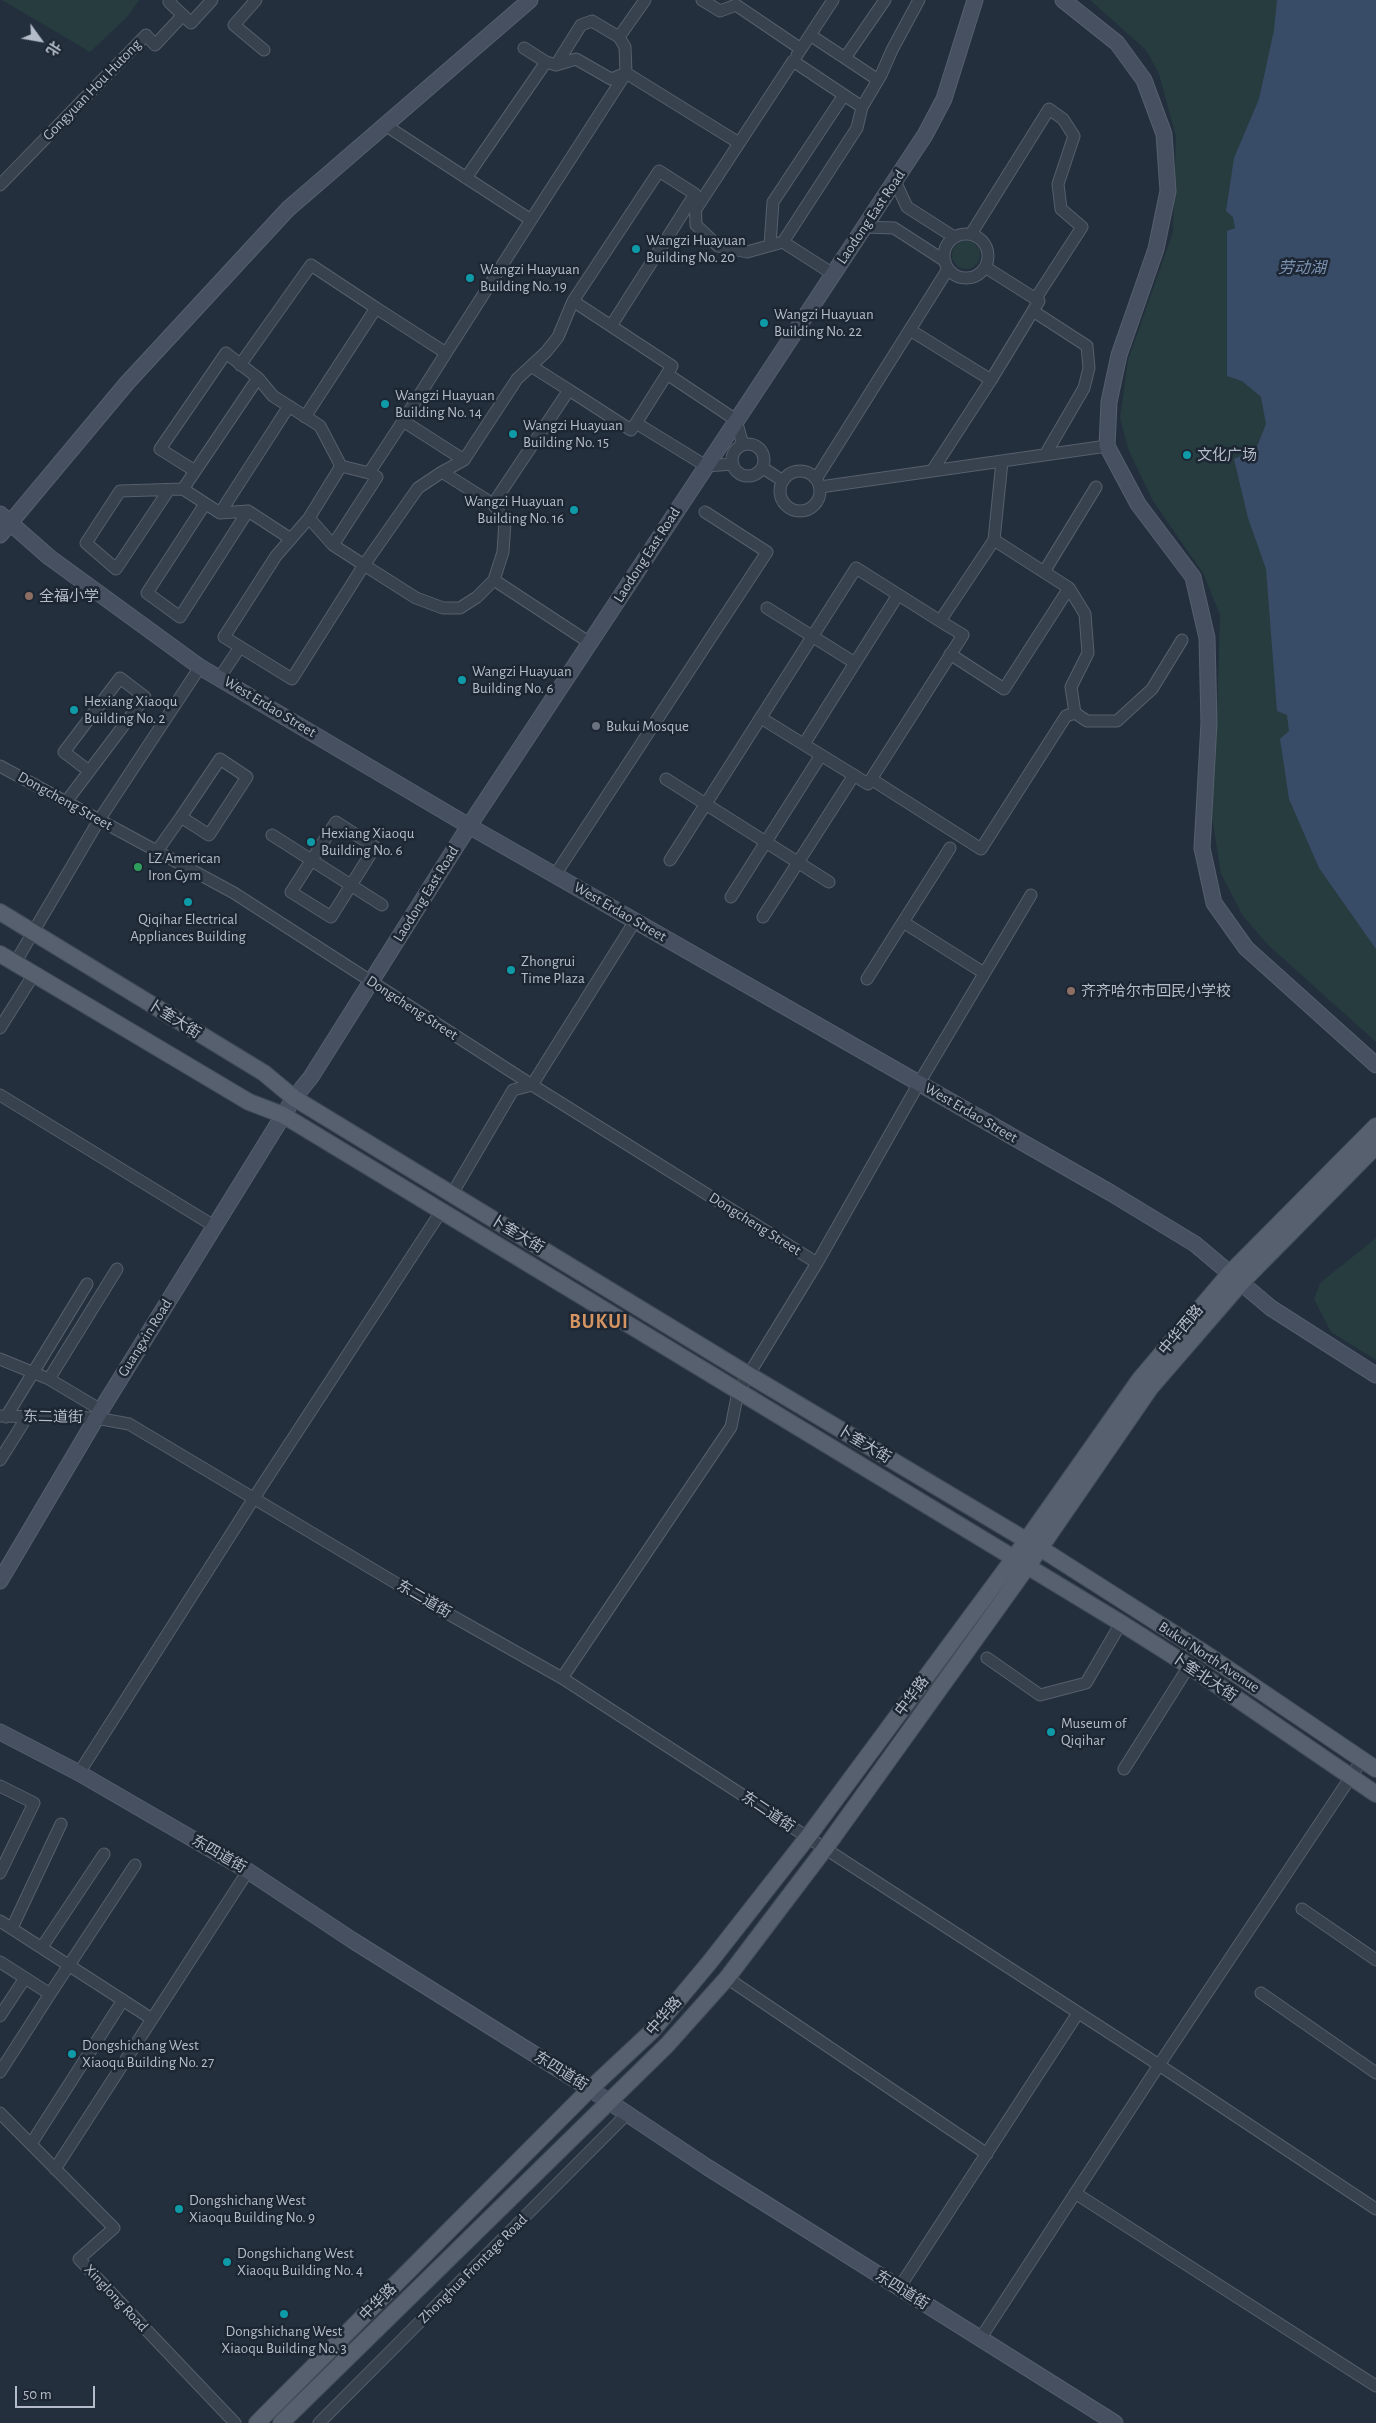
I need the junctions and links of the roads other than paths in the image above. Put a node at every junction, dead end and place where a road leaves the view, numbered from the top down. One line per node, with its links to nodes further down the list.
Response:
1 (171, 0): 12 (street)
2 (212, 0): 12 (street)
3 (256, 0): 17 (street)
4 (530, 0): 25 (main road)
5 (645, 0): 14 (street)
6 (702, 0): 16 (street)
7 (833, 0): 13 (street)
8 (885, 0): 18 (street)
9 (919, 0): 22 (street)
10 (975, 0): 29 (main road, Laodong East Road)
11 (1062, 0): 60 (main road)
12 (183, 15): 27 (street, Gongyuan Hou Hutong)
13 (810, 35): 16 (street); 18 (street)
14 (619, 36): 20 (street); 21 (street)
15 (524, 48): 20 (street)
16 (801, 49): 19 (street)
17 (264, 50)
18 (845, 58): 22 (street)
19 (793, 61): 23 (street); 26 (street)
20 (551, 64): 21 (street); 28 (street)
21 (626, 73): 26 (street); 32 (street)
22 (878, 80): 24 (street)
23 (844, 95): 24 (street); 37 (street)
24 (862, 107): 36 (street)
25 (385, 126): 28 (street); 83 (main road)
26 (739, 143): 31 (street)
27 (2, 178)
28 (466, 178): 32 (street)
29 (895, 181): 33 (main road, Laodong East Road); 35 (street)
30 (695, 194): 31 (street); 42 (street); 45 (street)
31 (696, 209): 37 (street)
32 (531, 220): 47 (street)
33 (864, 227): 38 (street); 40 (main road, Laodong East Road)
34 (970, 234): 35 (street); 39 (street); 41 (street)
35 (954, 237): 38 (street)
36 (783, 242): 37 (street); 40 (street)
37 (770, 245)
38 (946, 265): 39 (street); 46 (street)
39 (985, 267): 41 (street)
40 (833, 274): 56 (main road, Laodong East Road)
41 (1036, 298): 44 (street)
42 (573, 301): 45 (street); 49 (street)
43 (376, 308): 47 (street); 48 (street); 55 (street)
44 (1033, 311): 52 (street); 61 (street)
45 (611, 326): 50 (street)
46 (910, 330): 52 (street); 73 (street)
47 (446, 353): 57 (street)
48 (240, 364): 51 (street); 68 (street)
49 (531, 366): 53 (street); 62 (street)
50 (667, 374): 56 (street); 58 (street)
51 (258, 378): 54 (street); 68 (street)
52 (991, 380): 69 (street)
53 (569, 390): 58 (street); 78 (street)
54 (289, 406): 55 (street); 81 (street)
55 (306, 417): 65 (street)
56 (736, 420): 59 (street); 66 (main road, Laodong East Road)
57 (403, 422): 62 (street); 71 (street)
58 (636, 423): 66 (street)
59 (743, 444): 64 (street); 67 (street)
60 (1107, 446): 61 (street); 141 (main road)
61 (1045, 455): 63 (street)
62 (464, 460): 70 (street)
63 (1002, 461): 69 (street); 85 (street)
64 (733, 464): 66 (street); 67 (street)
65 (340, 466): 71 (street); 82 (street)
66 (706, 466): 96 (main road, Laodong East Road)
67 (762, 468): 72 (street)
68 (196, 471): 75 (street)
69 (932, 471): 73 (street)
70 (442, 472): 78 (street); 87 (street)
71 (369, 473): 86 (street)
72 (783, 481): 73 (street); 73 (street)
73 (818, 483)
74 (1096, 487): 88 (street)
75 (184, 489): 76 (street); 77 (street)
76 (168, 491): 76 (street)
77 (205, 504): 79 (street); 81 (street)
78 (493, 504): 89 (street)
79 (248, 512): 81 (street); 84 (street)
80 (705, 512): 123 (street)
81 (220, 513)
82 (309, 518): 84 (street); 86 (street)
83 (3, 524): 100 (main road, West Erdao Street)
84 (291, 539): 97 (street)
85 (994, 540): 88 (street); 93 (street)
86 (333, 545): 87 (street)
87 (364, 565): 89 (street); 97 (street)
88 (1044, 572): 90 (street)
89 (494, 580): 96 (street)
90 (1068, 588): 98 (street); 102 (street)
91 (898, 595): 93 (street); 94 (street); 99 (street)
92 (767, 608): 94 (street)
93 (940, 621): 98 (street)
94 (813, 636): 99 (street); 103 (street)
95 (1182, 640): 102 (street)
96 (590, 643): 115 (main road, Laodong East Road)
97 (240, 646): 101 (street)
98 (950, 654): 110 (street)
99 (855, 663): 104 (street)
100 (200, 667): 101 (main road, West Erdao Street); 114 (street)
101 (220, 678): 115 (main road, West Erdao Street)
102 (1074, 713): 110 (street)
103 (761, 718): 104 (street); 112 (street)
104 (804, 744): 105 (street)
105 (821, 755): 108 (street); 117 (street)
106 (0, 766): 111 (street, Dongcheng Street)
107 (89, 771): 107 (street); 111 (street)
108 (854, 775): 110 (street); 122 (street)
109 (666, 779): 112 (street)
110 (871, 779)
111 (66, 802): 114 (street, Dongcheng Street)
112 (706, 804): 117 (street); 121 (street)
113 (181, 817): 113 (street); 119 (street)
114 (99, 820): 119 (street, Dongcheng Street); 133 (street)
115 (469, 826): 123 (main road, West Erdao Street); 139 (main road, Laodong East Road)
116 (272, 835): 120 (street)
117 (766, 842): 122 (street); 127 (street)
118 (950, 848): 132 (street)
119 (157, 852): 139 (street, Dongcheng Street)
120 (311, 860): 125 (street); 125 (street); 125 (street)
121 (670, 860)
122 (798, 862): 124 (street); 130 (street)
123 (555, 875): 131 (main road, West Erdao Street)
124 (829, 882)
125 (351, 885): 128 (street)
126 (1031, 895): 136 (street)
127 (731, 897)
128 (382, 905)
129 (0, 912): 133 (main road, 卜奎大街)
130 (763, 916)
131 (635, 921): 142 (main road, West Erdao Street); 143 (street)
132 (904, 922): 136 (street); 138 (street)
133 (32, 932): 135 (street); 145 (main road, 卜奎大街)
134 (0, 954): 135 (main road, 卜奎大街)
135 (15, 963): 137 (main road, 卜奎大街)
136 (984, 973): 142 (street)
137 (34, 974): 140 (street); 146 (main road, 卜奎大街)
138 (868, 979)
139 (370, 982): 143 (street, Dongcheng Street); 145 (main road, Laodong East Road)
140 (0, 1028)
141 (1376, 1065)
142 (919, 1083): 152 (street); 154 (main road, West Erdao Street)
143 (532, 1086): 149 (street); 152 (street, Dongcheng Street)
144 (0, 1095): 151 (street)
145 (294, 1098): 146 (main road, Guangxin Road); 149 (main road, 卜奎大街)
146 (283, 1114): 150 (main road, 卜奎大街); 151 (main road, Guangxin Road)
147 (1376, 1126): 154 (main road, 中华西路)
148 (1376, 1146): 154 (main road, 中华西路)
149 (452, 1194): 158 (main road, 卜奎大街)
150 (442, 1210): 161 (main road, 卜奎大街); 166 (street)
151 (214, 1226): 162 (main road, Guangxin Road)
152 (817, 1263): 158 (street)
153 (117, 1269): 160 (street)
154 (1235, 1278): 159 (main road, West Erdao Street); 167 (main road, 中华西路)
155 (87, 1284): 157 (street)
156 (0, 1359): 157 (street)
157 (33, 1373): 160 (street); 163 (street)
158 (749, 1375): 161 (street); 167 (main road, 卜奎大街)
159 (1376, 1375)
160 (49, 1379): 162 (street)
161 (738, 1392): 168 (main road, 卜奎大街); 173 (street)
162 (98, 1414): 164 (street, 东二道街); 166 (street, 东二道街); 169 (main road, Guangxin Road)
163 (3, 1416): 164 (street, 东二道街)
164 (27, 1417): 165 (street)
165 (0, 1460)
166 (254, 1498): 173 (street, 东二道街); 178 (street)
167 (1032, 1545): 168 (main road, 中华西路); 175 (main road, Bukui North Avenue)
168 (1020, 1562): 170 (main road, 卜奎北大街); 183 (main road, 中华路); 184 (main road, 中华路)
169 (0, 1581)
170 (1121, 1623): 171 (street); 172 (main road, 卜奎北大街)
171 (987, 1658)
172 (1189, 1666): 176 (street); 179 (main road, 卜奎北大街)
173 (562, 1678): 183 (street, 东二道街)
174 (0, 1732): 178 (main road, 东四道街)
175 (1362, 1760): 177 (main road, Bukui North Avenue); 179 (street)
176 (1124, 1769)
177 (1376, 1770)
178 (79, 1773): 187 (main road, 东四道街)
179 (1351, 1776): 181 (main road, 卜奎北大街); 204 (street)
180 (0, 1786): 188 (street)
181 (1376, 1794)
182 (61, 1824): 191 (street)
183 (807, 1838): 184 (street, 东二道街); 207 (main road, 中华路)
184 (824, 1850): 197 (main road, 中华路); 201 (street, 东二道街)
185 (104, 1854): 192 (street)
186 (135, 1865): 195 (street)
187 (248, 1871): 203 (street); 207 (main road, 东四道街)
188 (0, 1873)
189 (1302, 1909): 193 (street)
190 (0, 1921): 191 (street)
191 (12, 1928): 192 (street)
192 (42, 1947): 195 (street)
193 (1376, 1960)
194 (0, 1962): 196 (street)
195 (69, 1964): 199 (street); 200 (street)
196 (25, 1978): 199 (street); 202 (street)
197 (727, 1978): 208 (main road, 中华路); 212 (street)
198 (1261, 1993): 206 (street)
199 (50, 1994): 205 (street)
200 (123, 2000): 203 (street); 211 (street)
201 (1078, 2013): 204 (street, 东二道街); 212 (street)
202 (0, 2016)
203 (152, 2019): 213 (street)
204 (1159, 2065): 214 (street); 215 (street, 东二道街)
205 (0, 2072)
206 (1376, 2073)
207 (590, 2089): 208 (main road, 东四道街); 220 (main road, 中华路)
208 (608, 2101): 210 (main road, 东四道街); 221 (main road, 中华路)
209 (0, 2113): 211 (street, Xinglong Road)
210 (627, 2114): 216 (main road, 东四道街); 222 (street, Zhonghua Frontage Road)
211 (31, 2144): 213 (street, Xinglong Road)
212 (987, 2154): 216 (street)
213 (55, 2169): 219 (street, Xinglong Road)
214 (1075, 2193): 217 (street); 218 (street)
215 (1376, 2209)
216 (898, 2288): 217 (main road, 东四道街)
217 (980, 2339): 223 (main road, 东四道街)
218 (1376, 2386)
219 (235, 2423)
220 (257, 2423)
221 (281, 2423)
222 (319, 2423)
223 (1114, 2423)

